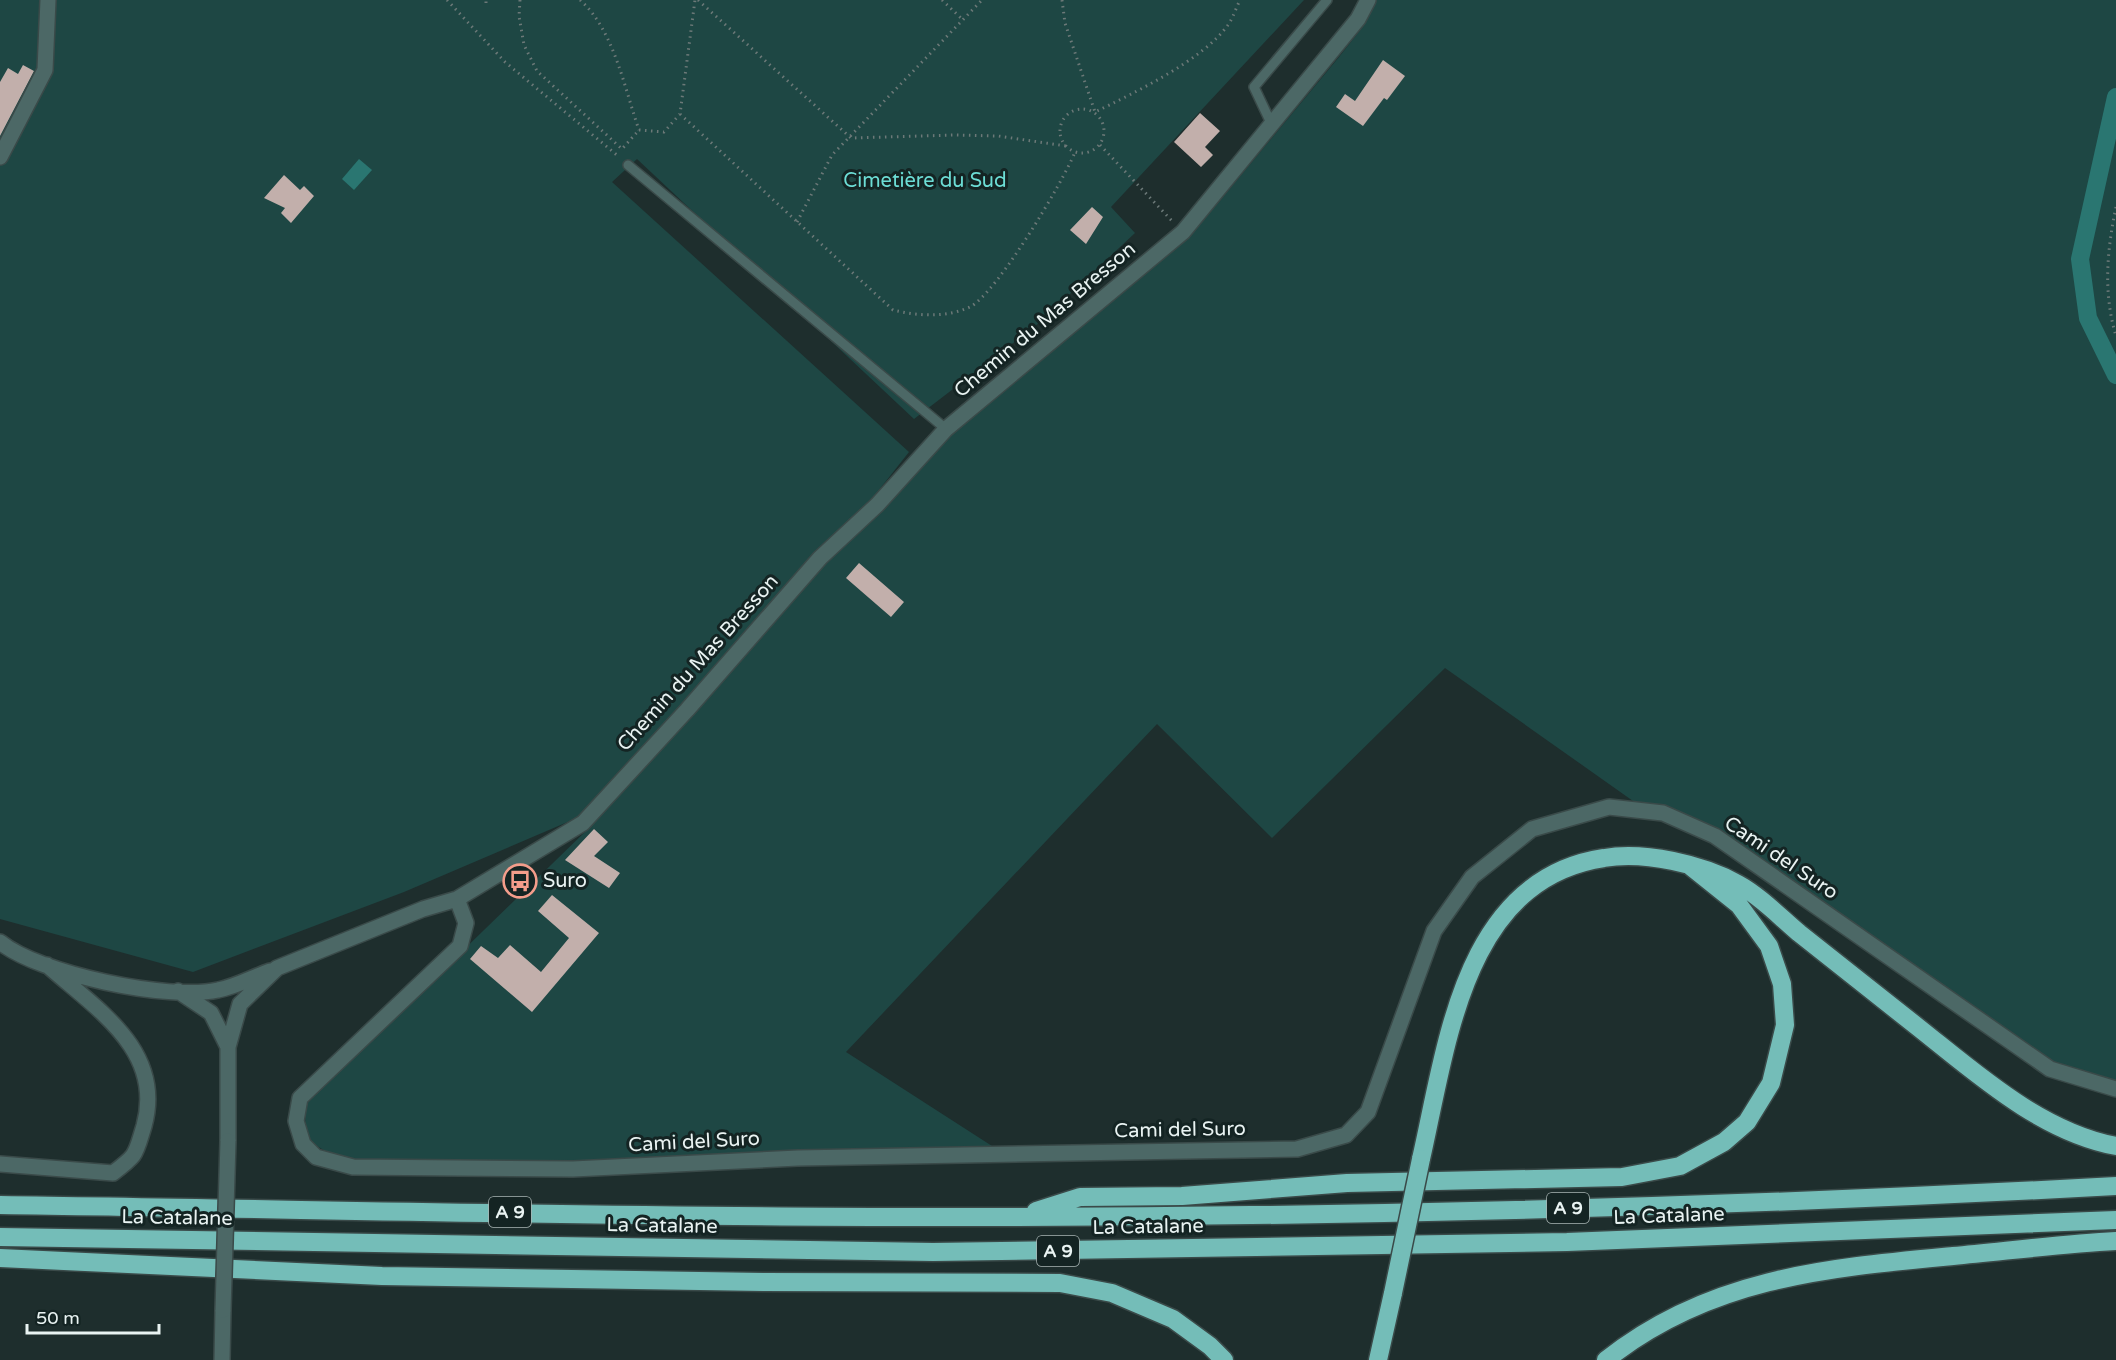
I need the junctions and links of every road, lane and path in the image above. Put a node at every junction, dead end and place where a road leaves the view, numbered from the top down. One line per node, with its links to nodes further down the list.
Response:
1 (48, 0): 21 (street)
2 (447, 0): 22 (path)
3 (520, 0): 16 (path)
4 (580, 0): 16 (path)
5 (697, 0): 14 (path); 17 (path)
6 (942, 0): 12 (path)
7 (982, 0): 12 (path)
8 (1062, 0): 13 (path)
9 (1240, 0): 13 (path)
10 (1327, 0): 15 (lane)
11 (1368, 0): 15 (street, Chemin du Mas Bresson)
12 (962, 19): 17 (path)
13 (1095, 112): 18 (path); 19 (path)
14 (680, 114): 16 (path); 24 (path)
15 (1272, 125): 25 (street, Chemin du Mas Bresson)
16 (639, 130)
17 (851, 138): 19 (path); 24 (path)
18 (1100, 145): 20 (path); 25 (path)
19 (1066, 146): 20 (path)
20 (1075, 152): 24 (path)
21 (0, 157)
22 (628, 165): 27 (lane)
23 (2116, 207): 26 (path)
24 (797, 222)
25 (1183, 232): 27 (street, Chemin du Mas Bresson)
26 (2116, 336)
27 (946, 429): 29 (street, Chemin du Mas Bresson)
28 (1689, 866): 36 (highway); 40 (highway); 47 (highway, bridge)
29 (456, 899): 32 (street, Chemin du Mas Bresson); 35 (street, Cami del Suro)
30 (0, 942): 31 (street)
31 (47, 965): 33 (street); 37 (street)
32 (277, 968): 33 (street); 34 (street, Chemin du Mas Bresson)
33 (178, 991): 34 (street)
34 (228, 1047): 45 (street, Chemin du Mas Bresson, bridge)
35 (2116, 1089)
36 (2116, 1146)
37 (0, 1164)
38 (2116, 1186): 40 (highway, La Catalane / A 9)
39 (0, 1205): 40 (highway, La Catalane / A 9)
40 (1019, 1217)
41 (2116, 1220): 42 (highway, La Catalane / A 9)
42 (0, 1237)
43 (2116, 1240): 48 (highway)
44 (0, 1258): 46 (highway)
45 (222, 1360)
46 (1224, 1360)
47 (1378, 1360)
48 (1606, 1360)

